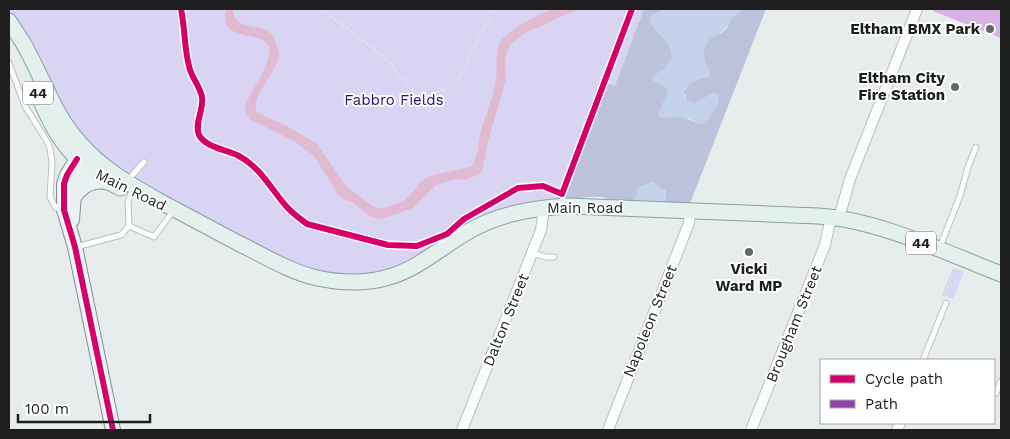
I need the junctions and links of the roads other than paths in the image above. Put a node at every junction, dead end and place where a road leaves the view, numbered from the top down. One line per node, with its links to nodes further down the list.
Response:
1 (917, 9): 16 (street, Brougham Street)
2 (9, 22): 6 (main road, Main Road / 44)
3 (9, 63): 13 (lane)
4 (602, 86): 11 (lane)
5 (976, 147): 19 (lane)
6 (83, 159): 8 (main road, Main Road / 44); 9 (main road, Main Road); 10 (street); 13 (street)
7 (144, 162): 9 (lane)
8 (109, 183): 9 (main road, Main Road / 44); 10 (street)
9 (129, 188): 14 (main road, Main Road / 44); 17 (lane)
10 (74, 194): 13 (street); 18 (street)
11 (562, 207): 12 (main road, Main Road / 44); 15 (main road, Main Road / 44)
12 (544, 208): 14 (main road, Main Road / 44); 20 (street, Dalton Street)
13 (64, 210): 18 (street)
14 (174, 210): 17 (lane)
15 (690, 211): 16 (main road, Main Road / 44); 29 (street, Napoleon Street)
16 (835, 217): 19 (main road, Main Road / 44); 30 (street, Brougham Street)
17 (129, 226): 18 (lane)
18 (74, 243): 27 (street)
19 (939, 250): 22 (main road, Main Road / 44)
20 (532, 253): 21 (lane); 28 (street, Dalton Street)
21 (554, 257)
22 (1001, 274)
23 (946, 303): 24 (lane)
24 (923, 359)
25 (1001, 381): 26 (lane)
26 (996, 393)
27 (113, 430)
28 (462, 430)
29 (608, 430)
30 (751, 430)

